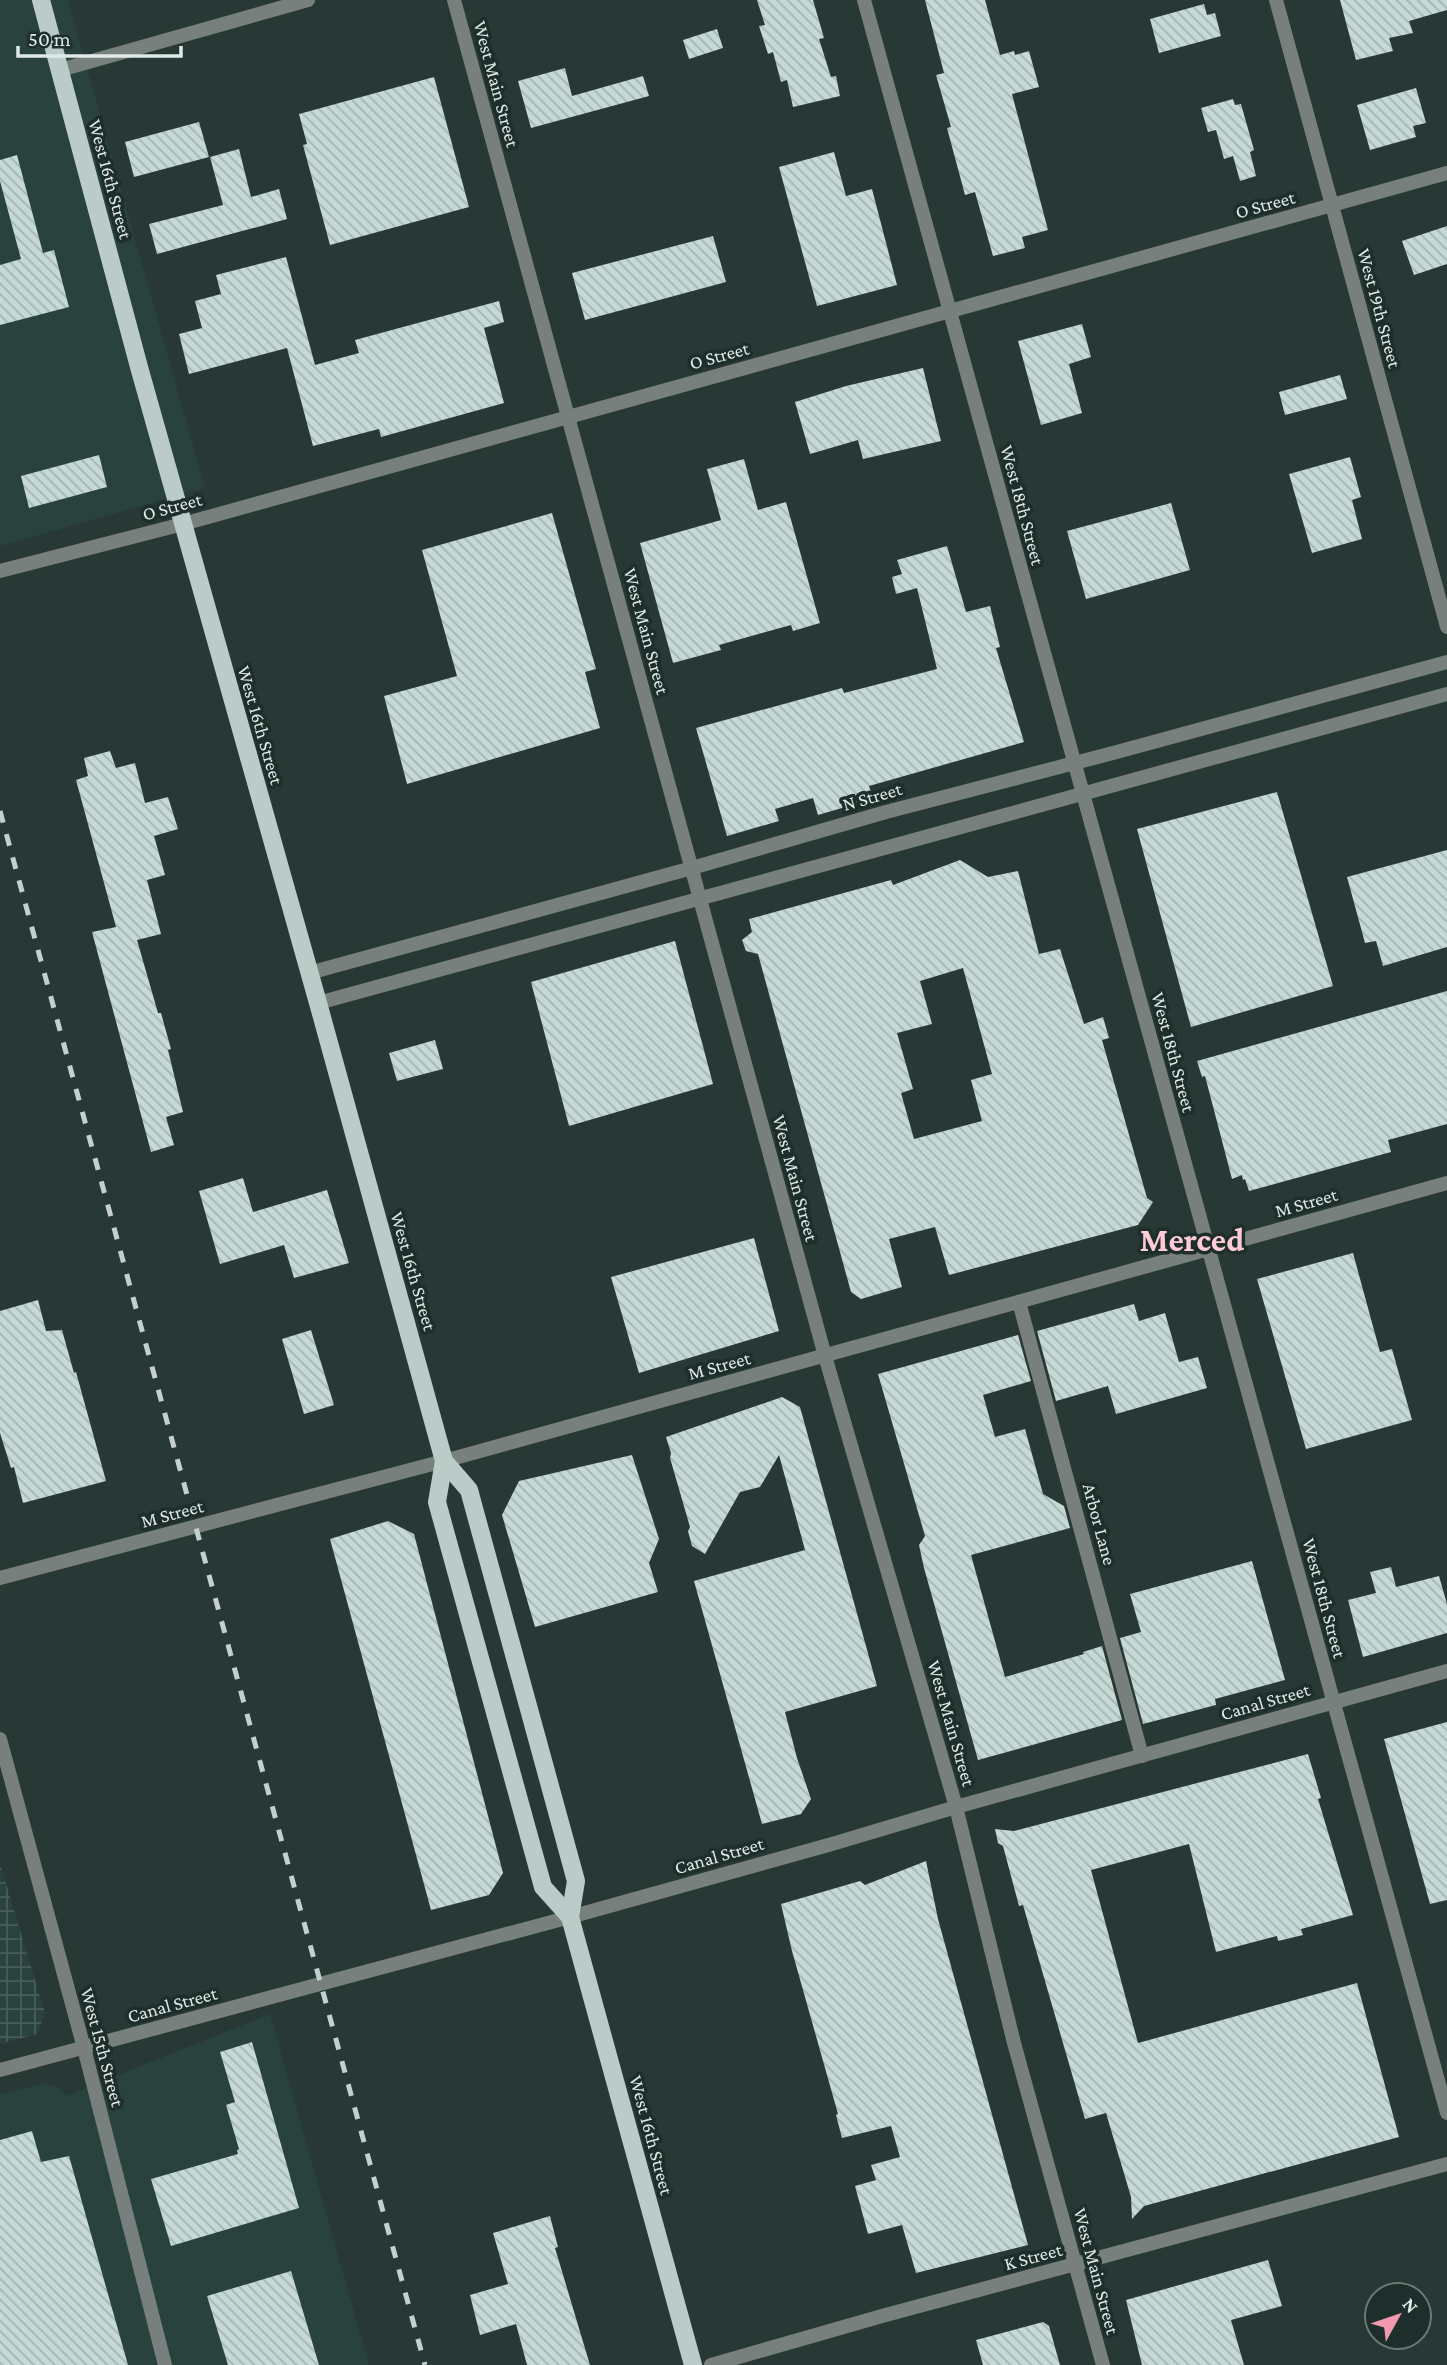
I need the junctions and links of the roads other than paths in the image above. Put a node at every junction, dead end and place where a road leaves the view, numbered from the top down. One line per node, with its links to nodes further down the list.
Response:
1 (41, 0): 6 (main road, West 16th Street)
2 (308, 0): 6 (street)
3 (454, 0): 10 (street, West Main Street)
4 (864, 0): 9 (street, West 18th Street)
5 (1276, 0): 8 (street, West 19th Street)
6 (60, 70): 11 (main road, West 16th Street)
7 (1447, 173): 8 (street, O Street)
8 (1332, 205): 9 (street, O Street); 13 (street, West 19th Street)
9 (949, 310): 10 (street, O Street); 16 (street, West 18th Street)
10 (568, 417): 11 (street, O Street); 18 (street, West Main Street)
11 (183, 524): 12 (street, O Street); 20 (main road, West 16th Street)
12 (0, 572)
13 (1447, 627)
14 (1447, 662): 16 (street, N Street)
15 (1447, 694): 17 (street)
16 (1074, 762): 17 (street, West 18th Street); 18 (street, N Street)
17 (1083, 793): 19 (street); 23 (street, West 18th Street)
18 (692, 868): 19 (street, West Main Street); 20 (street, N Street)
19 (700, 898): 21 (street); 25 (street, West Main Street)
20 (309, 973): 21 (main road, West 16th Street)
21 (318, 1003): 26 (main road, West 16th Street)
22 (1447, 1183): 23 (street, M Street)
23 (1209, 1249): 24 (street, M Street); 29 (street, West 18th Street)
24 (1019, 1302): 25 (street, M Street); 31 (street, Arbor Lane)
25 (825, 1356): 26 (street, M Street); 32 (street, West Main Street)
26 (444, 1461): 27 (street, M Street); 33 (main road, West 16th Street); 33 (main road, West 16th Street)
27 (0, 1578)
28 (1447, 1671): 29 (street, Canal Street)
29 (1334, 1701): 31 (street, Canal Street); 36 (street, West 18th Street)
30 (0, 1739): 34 (street, West 15th Street)
31 (1142, 1756): 32 (street, Canal Street)
32 (957, 1807): 33 (street, Canal Street); 38 (street, West Main Street)
33 (570, 1917): 34 (street, Canal Street); 40 (main road, West 16th Street)
34 (84, 2048): 35 (street, Canal Street); 39 (street, West 15th Street)
35 (0, 2070)
36 (1447, 2113)
37 (1447, 2164): 38 (street, K Street)
38 (1076, 2265): 41 (street, K Street); 42 (street, West Main Street)
39 (165, 2365)
40 (693, 2365)
41 (711, 2365)
42 (1103, 2365)

